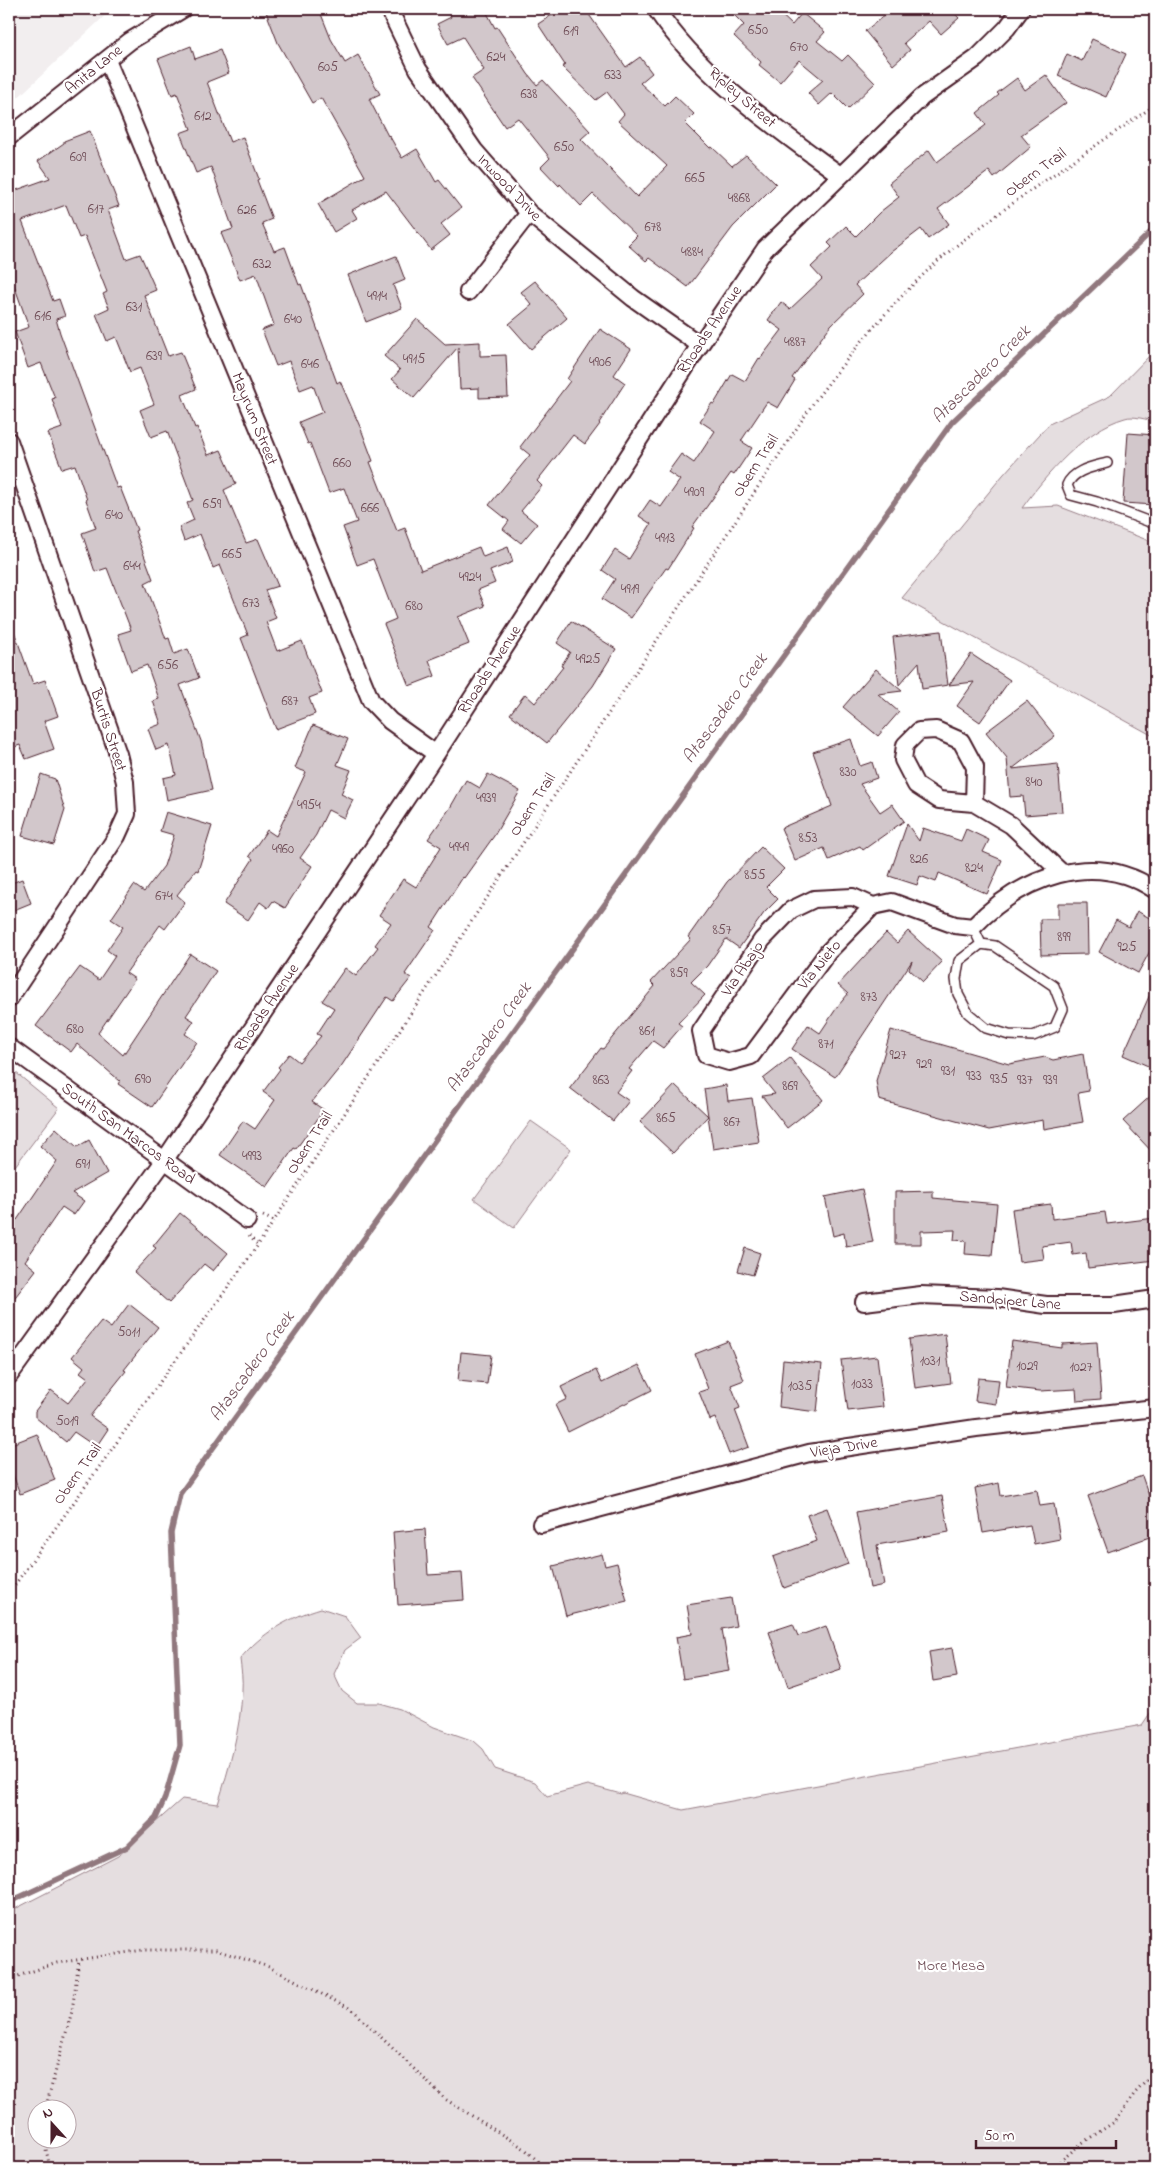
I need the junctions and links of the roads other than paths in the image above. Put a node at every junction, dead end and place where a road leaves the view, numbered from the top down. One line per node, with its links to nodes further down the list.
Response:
1 (183, 9): 5 (street, Anita Lane)
2 (389, 9): 8 (street, Inwood Drive)
3 (656, 9): 7 (street, Ripley Street)
4 (1021, 9): 7 (street, Rhoads Avenue)
5 (107, 60): 6 (street, Anita Lane); 14 (street, Mayrum Street)
6 (9, 137)
7 (840, 175): 10 (street, Rhoads Avenue)
8 (529, 213): 9 (street); 10 (street, Inwood Drive)
9 (468, 292)
10 (700, 345): 14 (street, Rhoads Avenue)
11 (9, 441): 21 (street, Burtis Street)
12 (1107, 463): 13 (lane)
13 (1155, 524)
14 (436, 754): 24 (street, Rhoads Avenue)
15 (974, 803): 15 (street); 16 (street)
16 (1061, 872): 17 (street); 19 (street)
17 (1155, 890)
18 (873, 906): 19 (street); 22 (street, Via Abajo); 22 (street, Via Nieto)
19 (973, 927): 20 (lane)
20 (981, 944): 20 (lane)
21 (9, 999)
22 (702, 1031)
23 (9, 1047): 24 (street, South San Marcos Road)
24 (164, 1161): 25 (street, South San Marcos Road); 28 (street, Rhoads Avenue)
25 (247, 1220)
26 (1155, 1299): 27 (street, Sandpiper Lane)
27 (864, 1302)
28 (9, 1376)
29 (1155, 1408): 30 (street, Vieja Drive)
30 (541, 1524)

